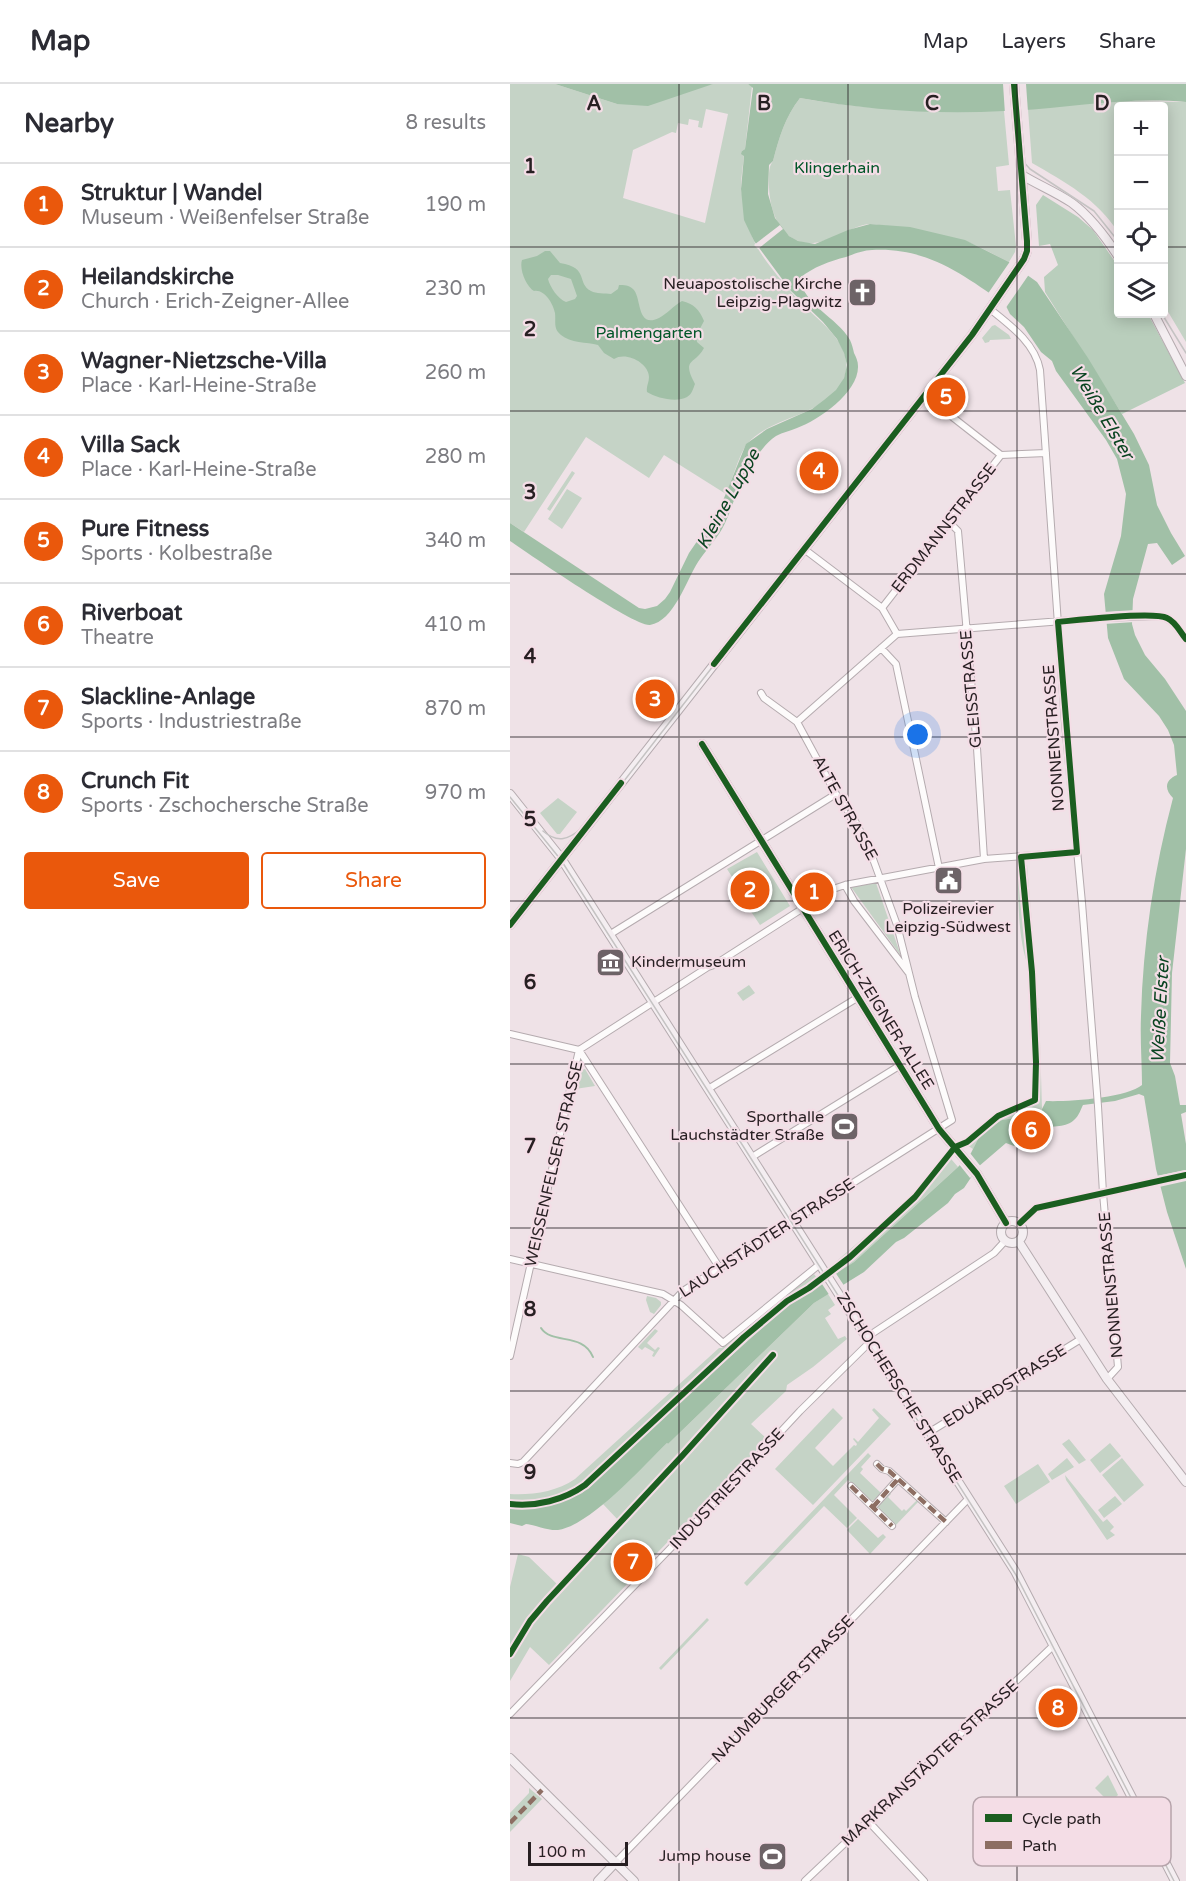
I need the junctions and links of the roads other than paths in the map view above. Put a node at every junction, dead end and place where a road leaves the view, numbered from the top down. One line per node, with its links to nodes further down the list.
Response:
1 (1014, 84): 2 (main road)
2 (1022, 175): 3 (main road); 4 (main road)
3 (1114, 249)
4 (993, 305): 8 (street, NONNENSTRASSE); 11 (main road)
5 (1156, 318): 6 (main road)
6 (1186, 376)
7 (937, 405): 9 (street)
8 (1046, 453): 9 (street, ERDMANNSTRASSE); 13 (street, NONNENSTRASSE)
9 (1001, 455): 10 (street, ERDMANNSTRASSE)
10 (949, 522): 12 (street, ERDMANNSTRASSE); 14 (street, GLEISSTRASSE)
11 (804, 549): 12 (street); 25 (main road)
12 (882, 608): 15 (street)
13 (1058, 622): 14 (street); 16 (street); 24 (street, NONNENSTRASSE)
14 (966, 628): 15 (street); 26 (street, GLEISSTRASSE)
15 (897, 634): 17 (street)
16 (1186, 639)
17 (881, 648): 19 (street); 27 (street)
18 (761, 693): 19 (street, ALTE STRASSE)
19 (797, 722): 22 (street, ALTE STRASSE)
20 (702, 744): 23 (main road, ERICH-ZEIGNER-ALLEE)
21 (510, 794): 25 (main road, ZSCHOCHERSCHE STRASSE)
22 (836, 794): 23 (street); 28 (street, ALTE STRASSE)
23 (762, 841): 30 (main road, ERICH-ZEIGNER-ALLEE); 32 (street)
24 (1077, 852): 26 (street, WEISSENFELSER STRASSE); 43 (street, NONNENSTRASSE)
25 (561, 859): 31 (main road); 32 (main road, ZSCHOCHERSCHE STRASSE)
26 (984, 859): 27 (street, WEISSENFELSER STRASSE)
27 (939, 868): 28 (street, WEISSENFELSER STRASSE)
28 (881, 879): 29 (street, WEISSENFELSER STRASSE); 33 (street, ALTE STRASSE)
29 (845, 885): 30 (street, WEISSENFELSER STRASSE); 33 (street, ALTE STRASSE)
30 (802, 908): 34 (main road, ERICH-ZEIGNER-ALLEE); 35 (street, WEISSENFELSER STRASSE)
31 (510, 926)
32 (609, 935): 35 (main road, ZSCHOCHERSCHE STRASSE)
33 (910, 975): 40 (street, ALTE STRASSE)
34 (857, 998): 38 (main road, ERICH-ZEIGNER-ALLEE); 39 (street)
35 (653, 1003): 37 (street, WEISSENFELSER STRASSE); 39 (main road, ZSCHOCHERSCHE STRASSE)
36 (510, 1034): 37 (street)
37 (579, 1050): 50 (street, WEISSENFELSER STRASSE); 52 (street)
38 (899, 1066): 40 (main road, ERICH-ZEIGNER-ALLEE); 41 (street)
39 (708, 1089): 41 (main road, ZSCHOCHERSCHE STRASSE)
40 (939, 1129): 44 (street, LAUCHSTÄDTER STRASSE); 45 (main road, ERICH-ZEIGNER-ALLEE)
41 (752, 1156): 44 (main road, ZSCHOCHERSCHE STRASSE)
42 (1186, 1175): 43 (street)
43 (1102, 1193): 46 (street); 57 (street, NONNENSTRASSE)
44 (792, 1220): 51 (main road, ZSCHOCHERSCHE STRASSE); 52 (street, LAUCHSTÄDTER STRASSE)
45 (1006, 1223): 46 (main road); 47 (main road)
46 (1020, 1224): 48 (main road)
47 (1005, 1241): 48 (main road); 54 (street, INDUSTRIESTRASSE)
48 (1019, 1242): 55 (main road)
49 (510, 1259): 50 (street)
50 (531, 1264): 53 (street); 56 (street, WEISSENFELSER STRASSE)
51 (822, 1267): 53 (street); 54 (main road, ZSCHOCHERSCHE STRASSE)
52 (720, 1268): 53 (street, LAUCHSTÄDTER STRASSE)
53 (674, 1299): 59 (street, LAUCHSTÄDTER STRASSE)
54 (868, 1339): 58 (main road, ZSCHOCHERSCHE STRASSE); 69 (street, INDUSTRIESTRASSE)
55 (1081, 1339): 57 (main road); 58 (street, EDUARDSTRASSE)
56 (510, 1356)
57 (1107, 1379): 62 (main road)
58 (928, 1433): 64 (main road, ZSCHOCHERSCHE STRASSE)
59 (510, 1463)
60 (877, 1464): 61 (street)
61 (898, 1479): 65 (street); 66 (street)
62 (1186, 1482)
63 (851, 1486): 65 (street)
64 (969, 1498): 66 (street, NAUMBURGER STRASSE); 68 (main road, ZSCHOCHERSCHE STRASSE)
65 (873, 1506): 67 (street)
66 (946, 1522): 73 (street, NAUMBURGER STRASSE)
67 (892, 1526)
68 (1054, 1645): 71 (main road, ZSCHOCHERSCHE STRASSE); 72 (street, MARKRANSTÄDTER STRASSE)
69 (510, 1714)
70 (510, 1758): 73 (main road)
71 (1132, 1797)
72 (868, 1821): 77 (street, MARKRANSTÄDTER STRASSE); 78 (street)
73 (616, 1862): 75 (main road, NAUMBURGER STRASSE); 76 (main road)
74 (1167, 1866): 79 (main road, ZSCHOCHERSCHE STRASSE)
75 (598, 1881)
76 (634, 1881)
77 (805, 1881)
78 (924, 1881)
79 (1175, 1881)

